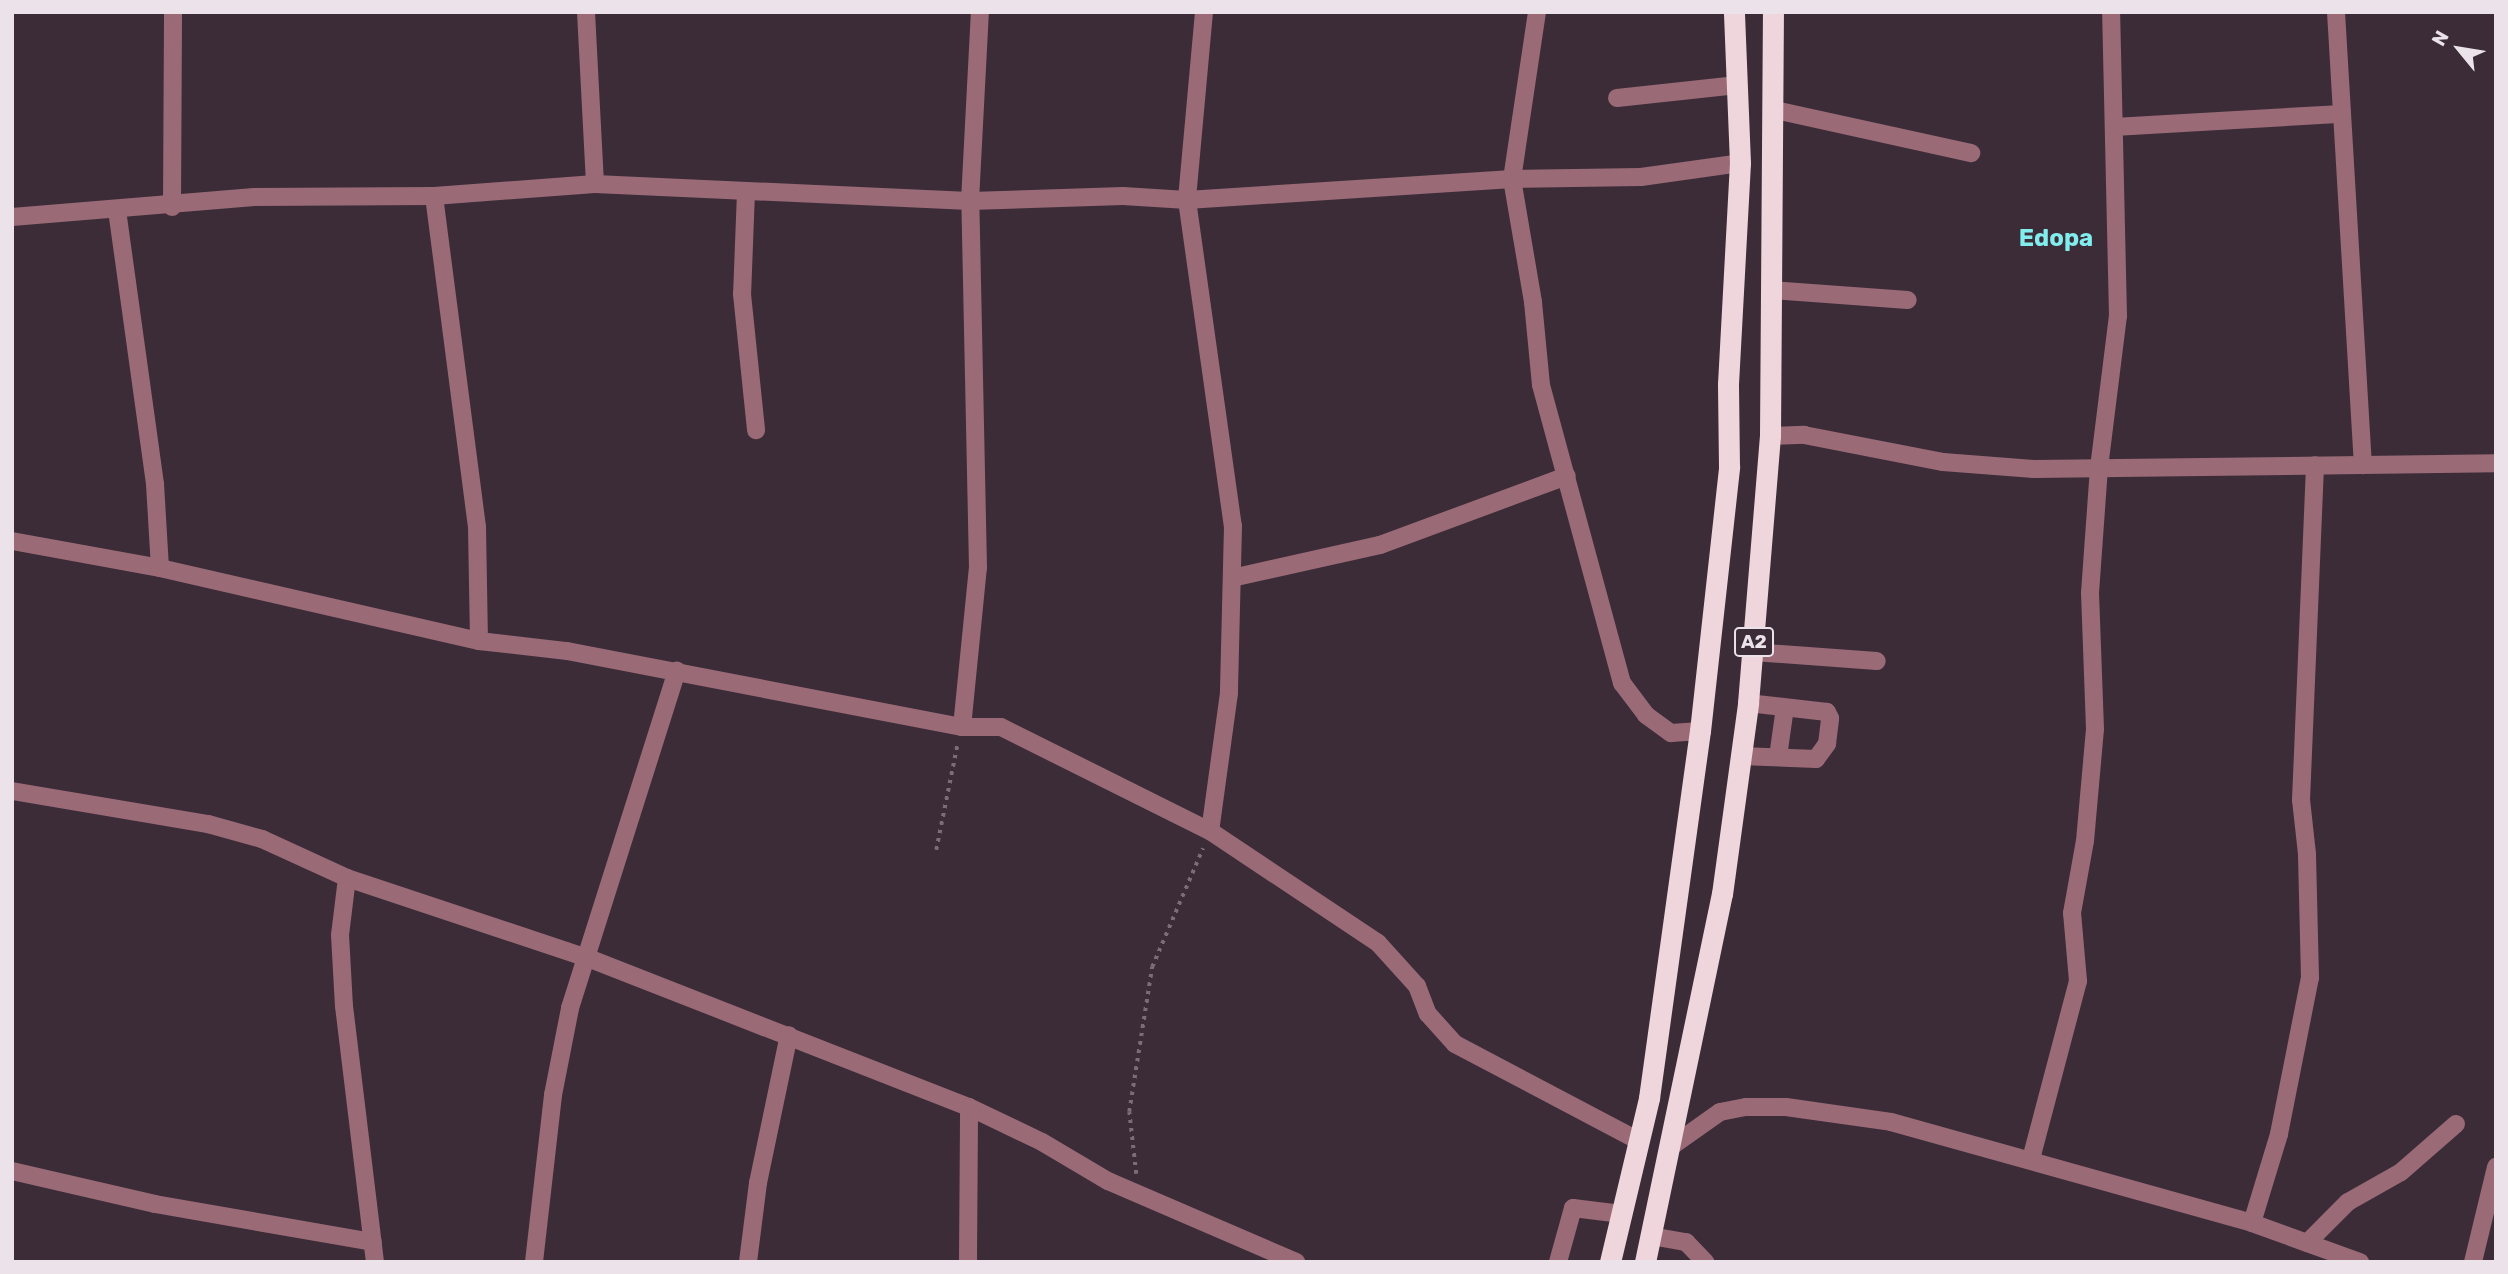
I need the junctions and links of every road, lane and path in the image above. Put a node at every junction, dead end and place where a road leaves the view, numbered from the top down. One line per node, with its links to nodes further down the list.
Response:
1 (173, 12): 23 (street)
2 (586, 12): 18 (street)
3 (980, 12): 22 (street)
4 (1204, 12): 21 (street)
5 (1537, 12): 17 (street)
6 (1734, 12): 10 (highway, A2)
7 (1773, 12): 12 (highway, A2)
8 (2111, 12): 14 (street)
9 (2336, 12): 13 (street)
10 (1737, 85): 11 (street); 16 (highway, A2)
11 (1617, 98)
12 (1775, 110): 15 (street); 26 (highway, A2)
13 (2342, 114): 14 (street); 32 (street)
14 (2114, 127): 33 (street)
15 (1971, 153)
16 (1740, 163): 17 (street); 45 (highway, A2)
17 (1512, 179): 21 (street); 34 (street)
18 (594, 184): 19 (street); 20 (street)
19 (746, 192): 22 (street); 28 (street)
20 (434, 196): 23 (street); 38 (street)
21 (1187, 200): 22 (street); 37 (street)
22 (970, 201): 44 (street)
23 (172, 207): 24 (street)
24 (117, 210): 25 (street); 36 (street)
25 (12, 217)
26 (1771, 290): 27 (street); 29 (highway, A2)
27 (1908, 300)
28 (756, 430)
29 (1770, 436): 33 (street); 39 (highway, A2)
30 (2496, 463): 32 (street)
31 (2315, 465): 32 (street); 33 (street); 63 (street)
32 (2364, 465)
33 (2099, 468): 58 (street)
34 (1567, 476): 37 (street); 45 (street)
35 (12, 541): 36 (street)
36 (160, 568): 38 (street)
37 (1232, 578): 49 (street)
38 (479, 642): 41 (street)
39 (1753, 652): 40 (street); 42 (highway, A2)
40 (1877, 660)
41 (677, 671): 44 (street); 52 (street)
42 (1748, 703): 43 (street); 46 (highway, A2)
43 (1785, 706): 47 (street); 47 (street)
44 (962, 727): 49 (street); 50 (path)
45 (1700, 731): 56 (highway, A2)
46 (1741, 756): 47 (street); 57 (highway, A2)
47 (1778, 757)
48 (12, 791): 51 (street)
49 (1210, 831): 56 (street); 61 (path)
50 (936, 850)
51 (347, 878): 52 (street); 65 (street)
52 (588, 958): 53 (street); 68 (street)
53 (789, 1035): 54 (street); 69 (street)
54 (969, 1107): 61 (street); 70 (street)
55 (2456, 1124): 66 (street)
56 (1639, 1141): 62 (highway, A2)
57 (1672, 1146): 58 (street); 64 (highway, A2)
58 (2031, 1158): 63 (street)
59 (2496, 1167): 77 (street)
60 (12, 1171): 65 (street)
61 (1139, 1194): 71 (street)
62 (1622, 1214): 72 (street); 73 (highway, A2)
63 (2252, 1223): 66 (street)
64 (1651, 1236): 74 (highway, A2); 75 (street)
65 (373, 1242): 67 (street)
66 (2307, 1243): 76 (street)
67 (375, 1262)
68 (534, 1262)
69 (748, 1262)
70 (968, 1262)
71 (1296, 1262)
72 (1558, 1262)
73 (1610, 1262)
74 (1645, 1262)
75 (1705, 1262)
76 (2360, 1262)
77 (2473, 1262)

